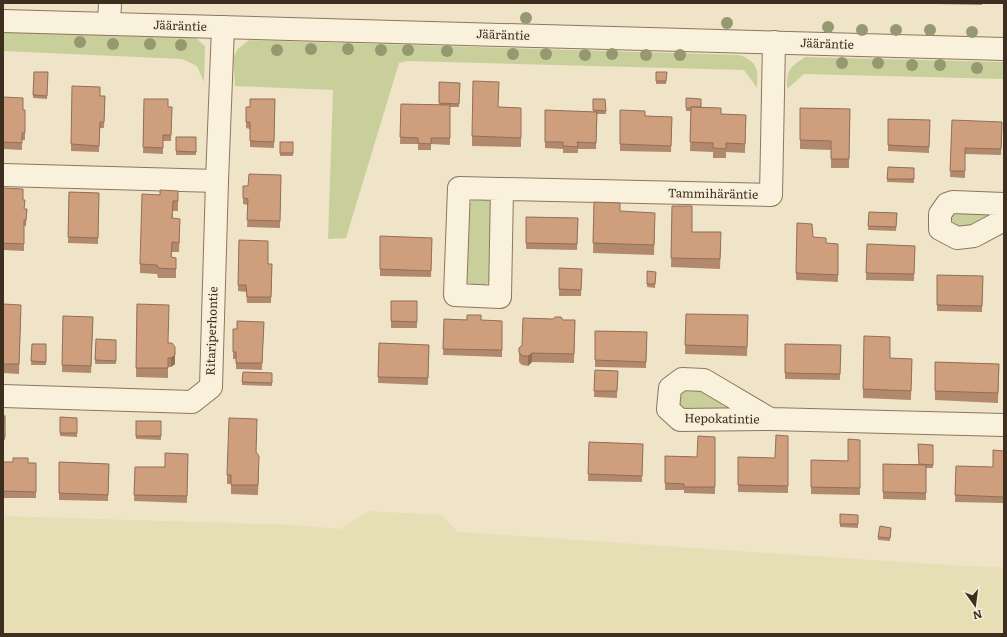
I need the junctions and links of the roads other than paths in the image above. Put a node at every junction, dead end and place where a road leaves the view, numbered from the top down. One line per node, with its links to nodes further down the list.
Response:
1 (110, 13): 2 (street, Jääräntie); 3 (street, Jääräntie)
2 (3, 21)
3 (223, 27): 4 (street, Jääräntie); 7 (street, Ritariperhontie)
4 (774, 42): 5 (street, Jääräntie); 8 (street, Tammihäräntie)
5 (1004, 48)
6 (3, 175): 7 (street)
7 (216, 181): 11 (street, Ritariperhontie)
8 (502, 189): 8 (street, Tammihäräntie)
9 (1004, 204): 10 (street)
10 (1004, 220)
11 (3, 396)
12 (770, 419): 13 (street, Hepokatintie)
13 (1004, 425)

